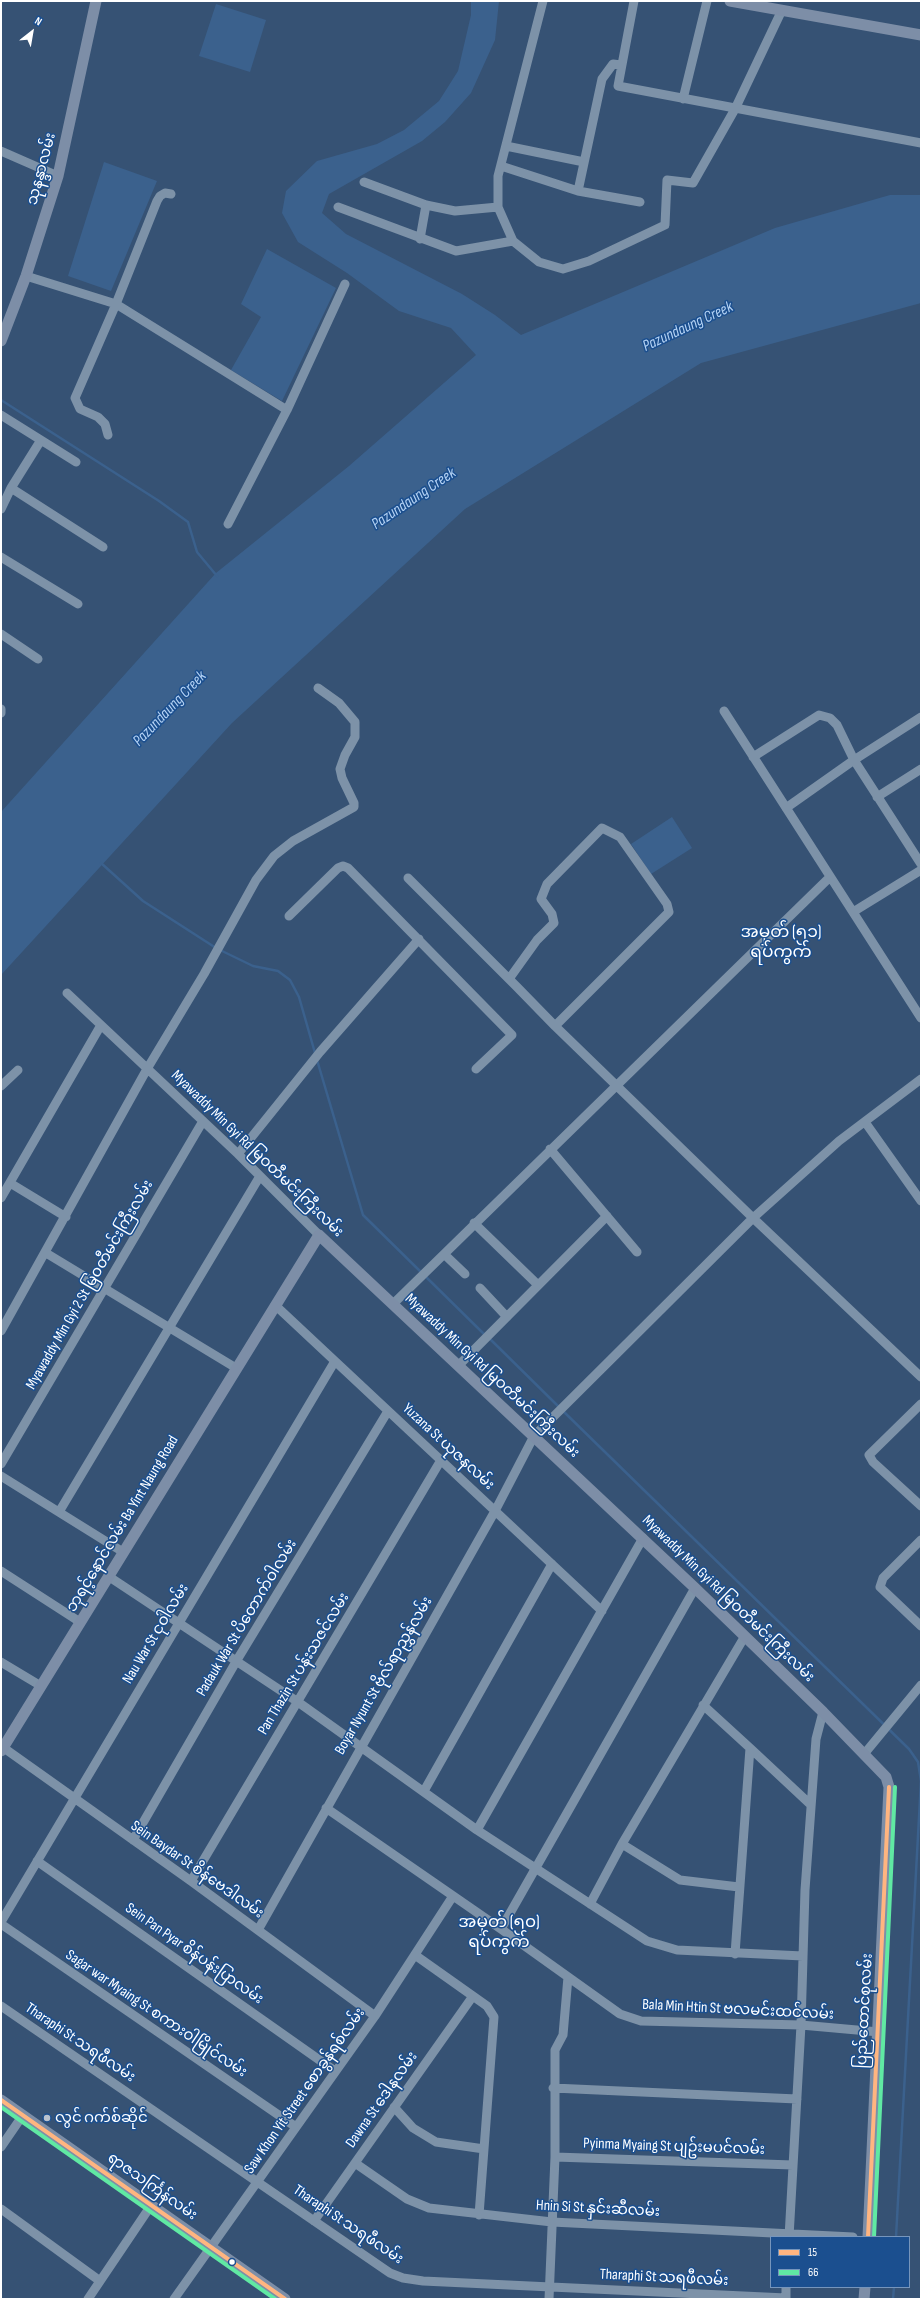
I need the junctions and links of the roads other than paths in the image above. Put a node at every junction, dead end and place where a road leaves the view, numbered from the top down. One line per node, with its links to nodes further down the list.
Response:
1 (96, 1): 16 (main road, သုနန္ဒာလမ်း)
2 (543, 1): 12 (street)
3 (634, 1): 8 (street)
4 (707, 1): 9 (street)
5 (730, 1): 6 (main road)
6 (782, 10): 7 (main road); 10 (street)
7 (921, 35)
8 (621, 65): 9 (street); 14 (street)
9 (684, 99): 10 (street)
10 (734, 109): 11 (street); 25 (street)
11 (921, 143)
12 (506, 146): 14 (street); 15 (street)
13 (1, 151): 16 (street)
14 (584, 162): 18 (street)
15 (501, 166): 18 (street); 23 (street)
16 (58, 176): 26 (main road, သုနန္ဒာလမ်း)
17 (364, 182): 21 (street)
18 (578, 191): 20 (street)
19 (171, 194): 28 (street)
20 (640, 202)
21 (426, 205): 23 (street); 24 (street)
22 (338, 207): 24 (street)
23 (498, 207): 25 (street)
24 (420, 239): 25 (street)
25 (513, 241)
26 (26, 276): 28 (street); 29 (main road, သုနန္ဒာလမ်း)
27 (345, 284): 30 (street)
28 (116, 304): 30 (street); 32 (street)
29 (1, 341)
30 (287, 410): 37 (street)
31 (1, 416): 33 (street)
32 (108, 435)
33 (41, 440): 34 (street); 35 (street)
34 (76, 462)
35 (11, 488): 36 (street); 38 (street)
36 (1, 509)
37 (228, 524)
38 (103, 547)
39 (1, 557): 40 (street)
40 (78, 604)
41 (1, 634): 42 (street)
42 (38, 659)
43 (318, 688): 65 (street)
44 (1, 709): 46 (street)
45 (724, 711): 48 (street)
46 (1, 713)
47 (921, 717): 49 (street)
48 (753, 757): 49 (street); 52 (street)
49 (854, 760): 51 (street); 52 (street)
50 (921, 770): 51 (street)
51 (877, 796): 53 (street)
52 (786, 808): 55 (street)
53 (921, 864)
54 (921, 870): 57 (street)
55 (830, 877): 57 (street); 69 (street)
56 (408, 878): 60 (street)
57 (853, 912): 62 (street)
58 (289, 916): 59 (street)
59 (419, 939): 66 (street); 74 (street)
60 (508, 979): 64 (street); 64 (street)
61 (67, 993): 63 (street, Myawaddy Min Gyi Rd မြဝတီမင်းကြီးလမ်း)
62 (920, 1012)
63 (101, 1025): 65 (street, Myawaddy Min Gyi Rd မြဝတီမင်းကြီးလမ်း); 76 (street)
64 (555, 1026): 69 (street)
65 (147, 1069): 71 (street, Myawaddy Min Gyi Rd မြဝတီမင်းကြီးလမ်း); 80 (street)
66 (476, 1069)
67 (18, 1070): 70 (street)
68 (921, 1079): 72 (street, Boyar Nyunt St ဗိုလ်ရာညွှန်လမ်း)
69 (615, 1085): 73 (street); 81 (street)
70 (1, 1086)
71 (203, 1121): 74 (street, Myawaddy Min Gyi Rd မြဝတီမင်းကြီးလမ်း); 89 (street, Myawaddy Min Gyi 2 St မြဝတီမင်းကြီးလမ်း)
72 (865, 1122): 78 (street); 81 (street, Boyar Nyunt St ဗိုလ်ရာညွှန်လမ်း)
73 (550, 1149): 79 (street); 82 (street)
74 (238, 1154): 75 (street, Myawaddy Min Gyi Rd မြဝတီမင်းကြီးလမ်း)
75 (260, 1176): 83 (street, Myawaddy Min Gyi Rd မြဝတီမင်းကြီးလမ်း); 94 (street)
76 (10, 1183): 77 (street); 80 (street)
77 (1, 1198)
78 (921, 1201)
79 (607, 1216): 84 (street); 88 (street)
80 (66, 1217): 85 (street)
81 (753, 1218): 99 (street); 102 (street, Boyar Nyunt St ဗိုလ်ရာညွှန်လမ်း)
82 (474, 1224): 86 (street); 88 (street)
83 (320, 1235): 91 (main road, Myawaddy Min Gyi Rd မြဝတီမင်းကြီးလမ်း); 92 (main road, ဘုရင့်နောင်လမ်း Ba Yint Naung Road)
84 (637, 1252)
85 (46, 1253): 89 (street); 95 (street)
86 (444, 1254): 87 (street); 91 (street)
87 (465, 1274)
88 (538, 1286): 93 (street)
89 (104, 1288): 94 (street); 104 (street, Myawaddy Min Gyi 2 St မြဝတီမင်းကြီးလမ်း)
90 (480, 1288): 93 (street)
91 (393, 1304): 97 (main road, Myawaddy Min Gyi Rd မြဝတီမင်းကြီးလမ်း)
92 (275, 1305): 96 (street, Yuzana St ယုဇနလမ်း); 98 (main road, ဘုရင့်နောင်လမ်း Ba Yint Naung Road)
93 (507, 1317): 97 (street)
94 (169, 1328): 98 (street); 108 (street)
95 (1, 1331)
96 (335, 1361): 101 (street, Yuzana St ယုဇနလမ်း); 118 (street, Nau War St ငုဝါလမ်း)
97 (459, 1365): 102 (main road, Myawaddy Min Gyi Rd မြဝတီမင်းကြီးလမ်း)
98 (236, 1368): 111 (main road, ဘုရင့်နောင်လမ်း Ba Yint Naung Road)
99 (921, 1377)
100 (921, 1404): 106 (street)
101 (388, 1411): 103 (street, Yuzana St ယုဇနလမ်း); 121 (street, Padauk War St ပိတောက်ဝါလမ်း)
102 (534, 1436): 107 (street, Boyar Nyunt St ဗိုလ်ရာညွှန်လမ်း); 109 (main road, Myawaddy Min Gyi Rd မြဝတီမင်းကြီးလမ်း)
103 (441, 1460): 107 (street, Yuzana St ယုဇနလမ်း); 125 (street, Pan Thazin St ပန်းသဇင်လမ်း)
104 (1, 1464)
105 (1, 1476): 108 (street)
106 (921, 1506)
107 (495, 1510): 112 (street, Yuzana St ယုဇနလမ်း); 128 (street, Boyar Nyunt St ဗိုလ်ရာညွှန်လမ်း)
108 (59, 1512): 111 (street)
109 (643, 1538): 115 (main road, Myawaddy Min Gyi Rd မြဝတီမင်းကြီးလမ်း); 116 (street)
110 (921, 1540): 119 (street)
111 (123, 1552): 114 (main road, ဘုရင့်နောင်လမ်း Ba Yint Naung Road)
112 (552, 1564): 116 (street, Yuzana St ယုဇနလမ်း); 133 (street)
113 (1, 1571): 117 (street)
114 (108, 1576): 117 (main road, ဘုရင့်နောင်လမ်း Ba Yint Naung Road); 118 (street)
115 (695, 1588): 120 (main road, Myawaddy Min Gyi Rd မြဝတီမင်းကြီးလမ်း); 141 (street)
116 (602, 1611): 137 (street)
117 (80, 1622): 124 (main road, ဘုရင့်နောင်လမ်း Ba Yint Naung Road)
118 (179, 1623): 121 (street); 134 (street, Nau War St ငုဝါလမ်း)
119 (921, 1626)
120 (745, 1636): 126 (street); 127 (main road, Myawaddy Min Gyi Rd မြဝတီမင်းကြီးလမ်း)
121 (238, 1660): 125 (street); 138 (street, Padauk War St ပိတောက်ဝါလမ်း)
122 (1, 1662): 124 (street)
123 (921, 1685): 131 (street)
124 (41, 1686): 129 (main road, ဘုရင့်နောင်လမ်း Ba Yint Naung Road)
125 (298, 1702): 128 (street); 142 (street, Pan Thazin St ပန်းသဇင်လမ်း)
126 (703, 1705): 130 (street); 139 (street)
127 (823, 1712): 131 (main road, Myawaddy Min Gyi Rd မြဝတီမင်းကြီးလမ်း); 135 (street)
128 (360, 1746): 133 (street); 136 (street, Boyar Nyunt St ဗိုလ်ရာညွှန်လမ်း)
129 (2, 1748): 134 (street, Sein Baydar St စိန်ဗေဒါလမ်း)
130 (750, 1748): 135 (street); 143 (street)
131 (865, 1753): 132 (main road, Myawaddy Min Gyi Rd မြဝတီမင်းကြီးလမ်း)
132 (889, 1787): 157 (main road, ပြည်ထောင်စုလမ်း)
133 (424, 1791): 137 (street)
134 (74, 1800): 138 (street, Sein Baydar St စိန်ဗေဒါလမ်း); 140 (street, Nau War St ငုဝါလမ်း)
135 (811, 1805): 151 (street)
136 (326, 1808): 144 (street, Bala Min Htin St ဗလမင်းထင်လမ်း); 148 (street, Boyar Nyunt St ဗိုလ်ရာညွှန်လမ်း)
137 (477, 1830): 141 (street)
138 (133, 1840): 142 (street, Sein Baydar St စိန်ဗေဒါလမ်း)
139 (622, 1844): 143 (street); 145 (street)
140 (37, 1861): 146 (street, Nau War St ငုဝါလမ်း); 158 (street, Sein Pan Pyar စိန်ပန်းပြာလမ်း)
141 (534, 1868): 145 (street); 147 (street)
142 (191, 1881): 148 (street, Sein Baydar St စိန်ဗေဒါလမ်း)
143 (739, 1887): 149 (street)
144 (453, 1896): 147 (street, Bala Min Htin St ဗလမင်းထင်လမ်း); 150 (street, Saw Khon Yit Street စောခွန်ရစ်လမ်း)
145 (590, 1904): 149 (street)
146 (1, 1923): 164 (street, Sagar war Myaing St စကားဝါမြိုင်လမ်း)
147 (501, 1929): 152 (street, Bala Min Htin St ဗလမင်းထင်လမ်း)
148 (258, 1930): 155 (street, Sein Baydar St စိန်ဗေဒါလမ်း)
149 (735, 1954): 151 (street)
150 (415, 1955): 153 (street); 155 (street, Saw Khon Yit Street စောခွန်ရစ်လမ်း)
151 (803, 1956): 156 (street)
152 (568, 1977): 156 (street, Bala Min Htin St ဗလမင်းထင်လမ်း); 159 (street)
153 (473, 1996): 162 (street, Dawna St ဒေါနလမ်း); 166 (street)
154 (1, 2006): 170 (street, Tharaphi St သရဖီလမ်း)
155 (374, 2016): 158 (street, Saw Khon Yit Street စောခွန်ရစ်လမ်း)
156 (801, 2025): 157 (street, Bala Min Htin St ဗလမင်းထင်လမ်း); 160 (street)
157 (879, 2032): 178 (main road, ပြည်ထောင်စုလမ်း)
158 (335, 2071): 164 (street, Saw Khon Yit Street စောခွန်ရစ်လမ်း)
159 (553, 2088): 160 (street); 167 (street)
160 (797, 2099): 169 (street)
161 (1, 2100): 163 (main road, ရာဇသင်္ကြန်လမ်း)
162 (394, 2107): 166 (street); 168 (street, Dawna St ဒေါနလမ်း)
163 (23, 2115): 165 (street); 171 (main road, ရာဇသင်္ကြန်လမ်း)
164 (296, 2127): 170 (street, Saw Khon Yit Street စောခွန်ရစ်လမ်း)
165 (1, 2147)
166 (484, 2149): 173 (street)
167 (554, 2157): 169 (street, Pyinma Myaing St ပျဥ်းမပင်လမ်း); 175 (street)
168 (355, 2163): 173 (street, Hnin Si St နှင်းဆီလမ်း); 174 (street, Dawna St ဒေါနလမ်း)
169 (793, 2165): 176 (street)
170 (258, 2181): 174 (street, Tharaphi St သရဖီလမ်း); 179 (street, Saw Khon Yit Street စောခွန်ရစ်လမ်း)
171 (152, 2204): 179 (main road, ရာဇသင်္ကြန်လမ်း); 180 (street)
172 (1, 2209): 180 (street)
173 (478, 2215): 175 (street, Hnin Si St နှင်းဆီလမ်း)
174 (314, 2221): 181 (street, Tharaphi St သရဖီလမ်း)
175 (552, 2222): 176 (street, Hnin Si St နှင်းဆီလမ်း); 181 (street)
176 (789, 2235): 177 (street, Hnin Si St နှင်းဆီလမ်း)
177 (820, 2236)
178 (868, 2236)
179 (211, 2246): 185 (street, Saw Khon Yit Street စောခွန်ရစ်လမ်း); 186 (main road, ရာဇသင်္ကြန်လမ်း)
180 (100, 2281): 184 (street)
181 (549, 2287): 187 (street); 188 (street, Tharaphi St သရဖီလမ်း)
182 (786, 2288): 188 (street)
183 (865, 2288): 189 (main road)
184 (88, 2299)
185 (174, 2299)
186 (285, 2299)
187 (549, 2299)
188 (786, 2299)
189 (864, 2299)

